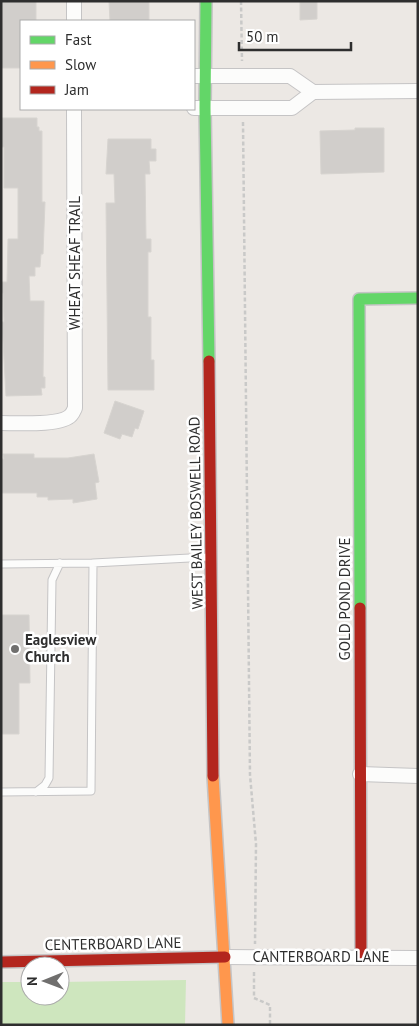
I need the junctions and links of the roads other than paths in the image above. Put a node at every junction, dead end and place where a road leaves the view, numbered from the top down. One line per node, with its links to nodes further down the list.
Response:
1 (74, 1): 3 (street)
2 (206, 1): 4 (main road, WEST BAILEY BOSWELL ROAD)
3 (74, 20)
4 (200, 76): 6 (street); 7 (main road, WEST BAILEY BOSWELL ROAD)
5 (418, 91): 6 (street)
6 (312, 92): 7 (street)
7 (199, 108): 11 (main road, WEST BAILEY BOSWELL ROAD)
8 (74, 110): 10 (street, WHEAT SHEAF TRAIL)
9 (418, 298): 15 (main road, GOLD POND DRIVE)
10 (1, 423)
11 (212, 557): 13 (lane); 19 (main road, WEST BAILEY BOSWELL ROAD)
12 (60, 563): 13 (lane); 14 (lane); 18 (lane)
13 (93, 563): 18 (lane)
14 (1, 564)
15 (360, 774): 16 (street); 20 (main road, GOLD POND DRIVE)
16 (418, 776)
17 (1, 792): 18 (lane)
18 (36, 792)
19 (225, 957): 20 (street, CANTERBOARD LANE); 22 (main road, CENTERBOARD LANE); 23 (main road, WEST BAILEY BOSWELL ROAD)
20 (361, 958): 21 (street, CANTERBOARD LANE)
21 (418, 958)
22 (1, 962)
23 (228, 1025)

